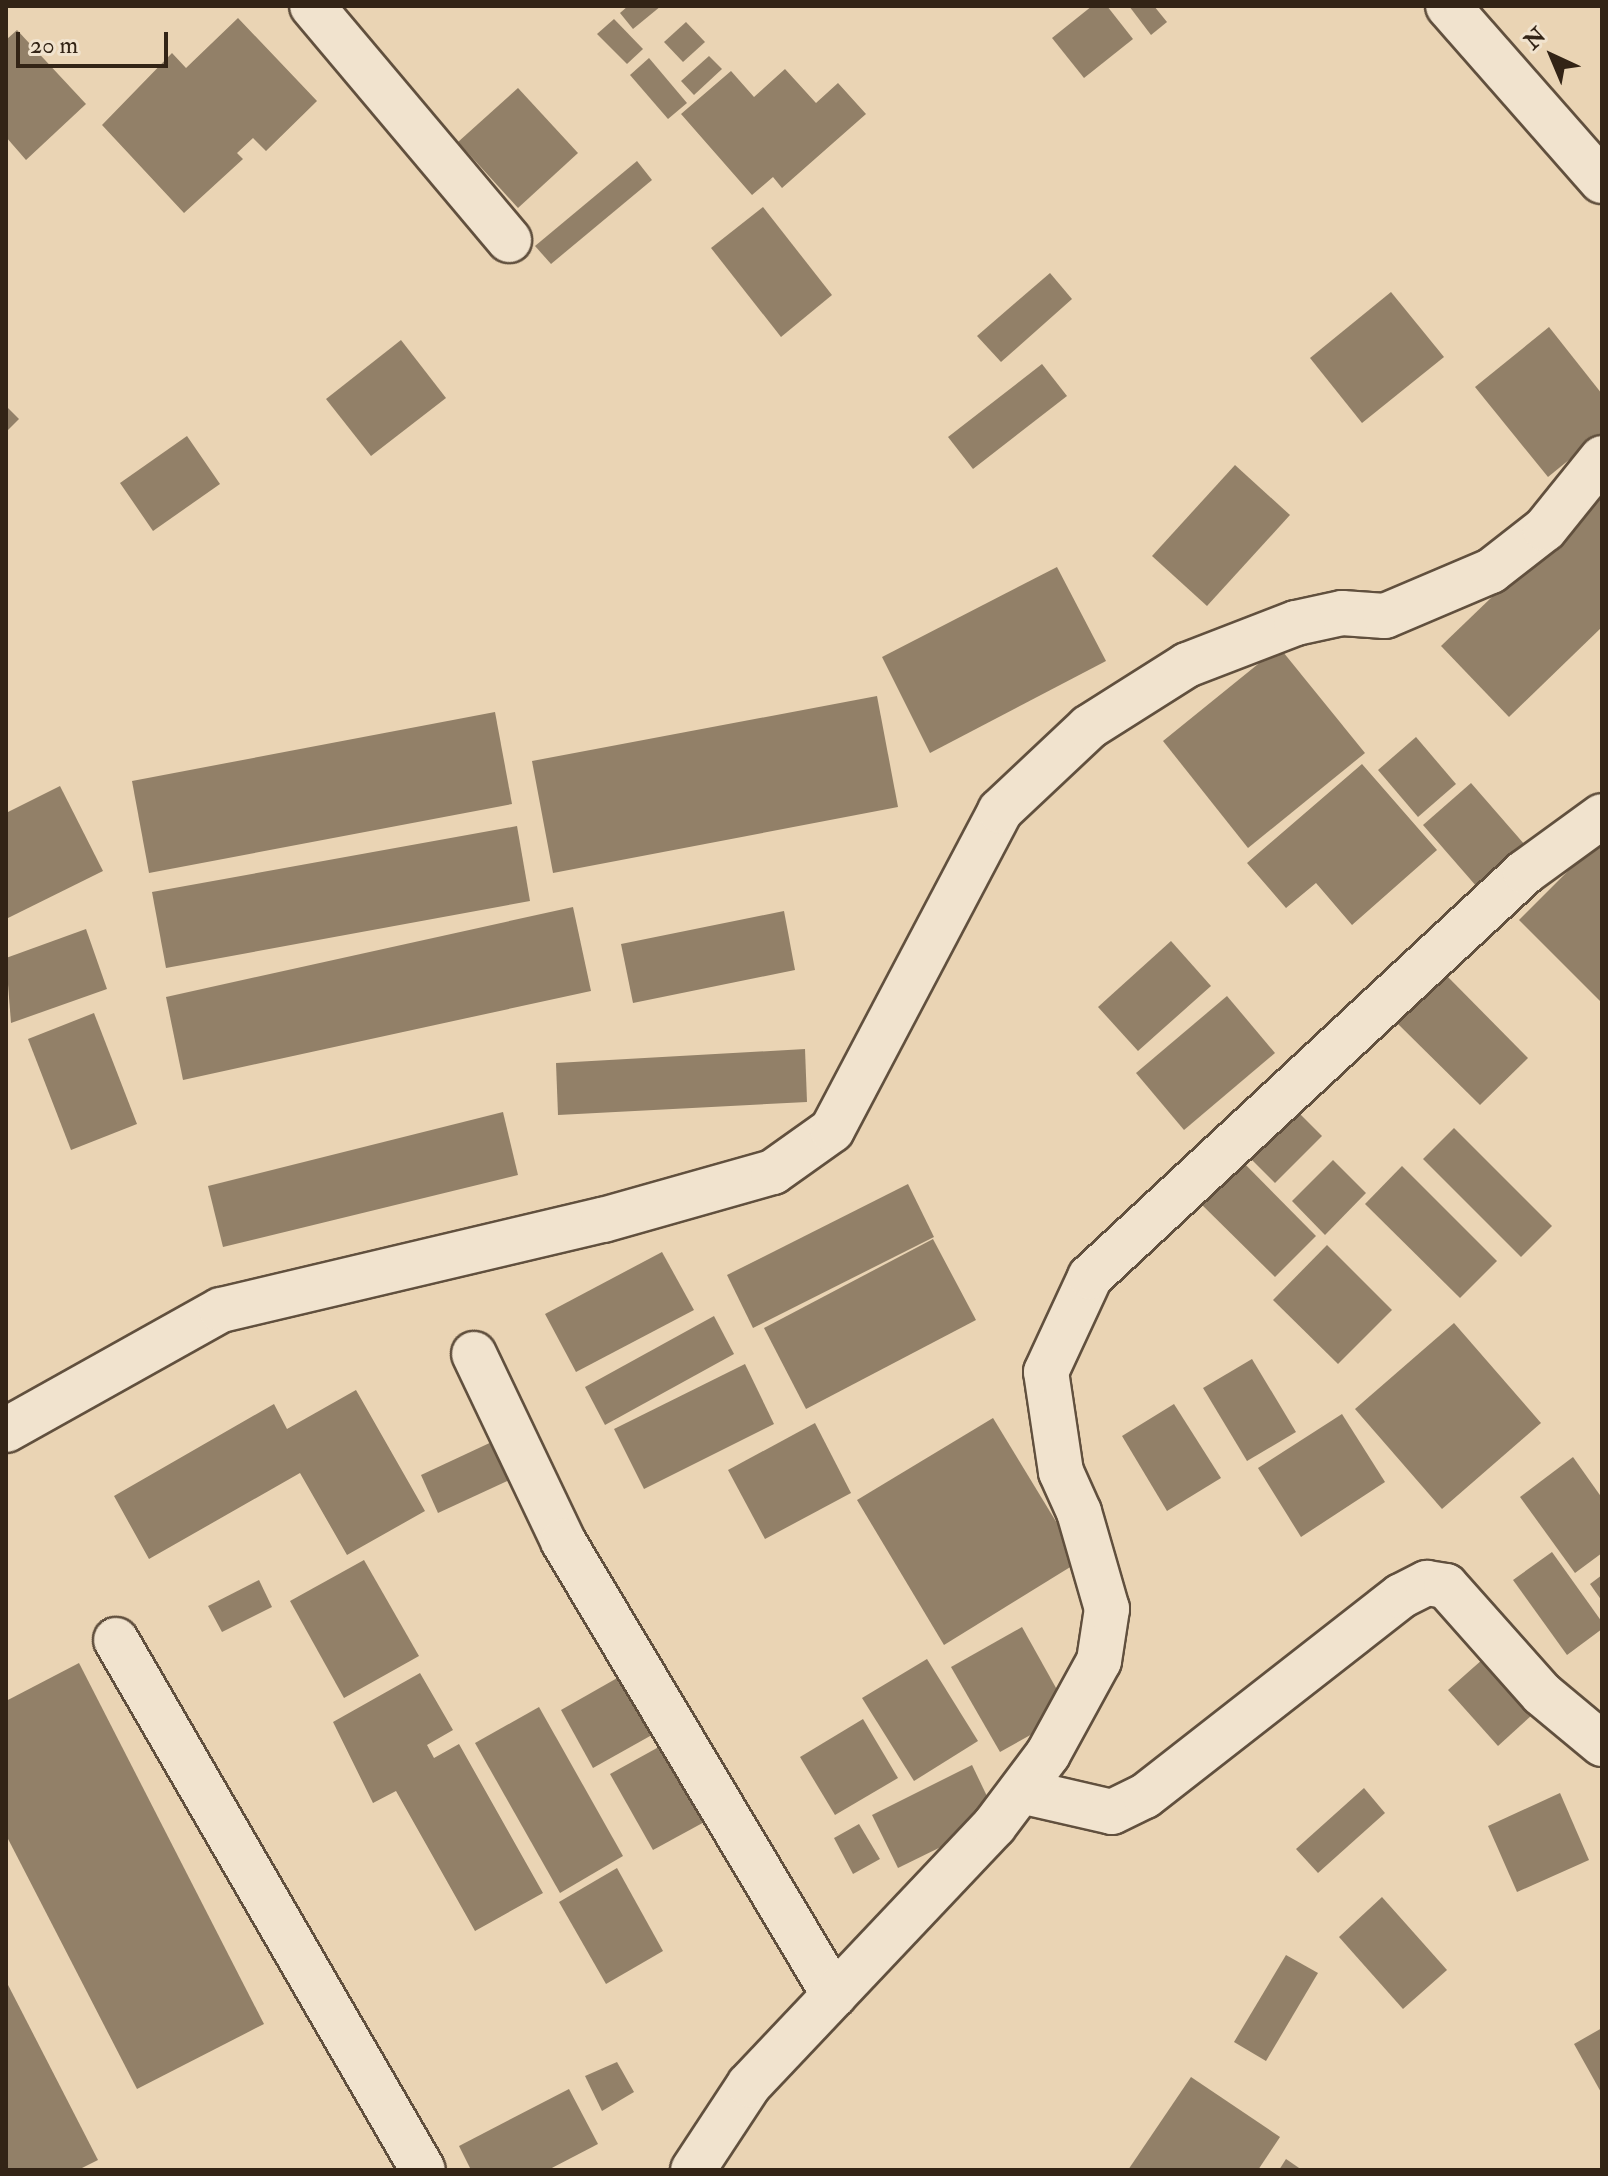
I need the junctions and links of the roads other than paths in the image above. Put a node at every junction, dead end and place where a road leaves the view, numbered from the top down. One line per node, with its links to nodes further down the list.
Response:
1 (312, 6): 4 (street)
2 (1448, 6): 3 (street)
3 (1602, 181)
4 (509, 240)
5 (1602, 458): 8 (street)
6 (1602, 816): 11 (street)
7 (474, 1354): 12 (street)
8 (6, 1430)
9 (116, 1640): 13 (street)
10 (1602, 1744): 11 (street)
11 (1021, 1791): 12 (street)
12 (834, 1995): 14 (street)
13 (423, 2170)
14 (693, 2170)

